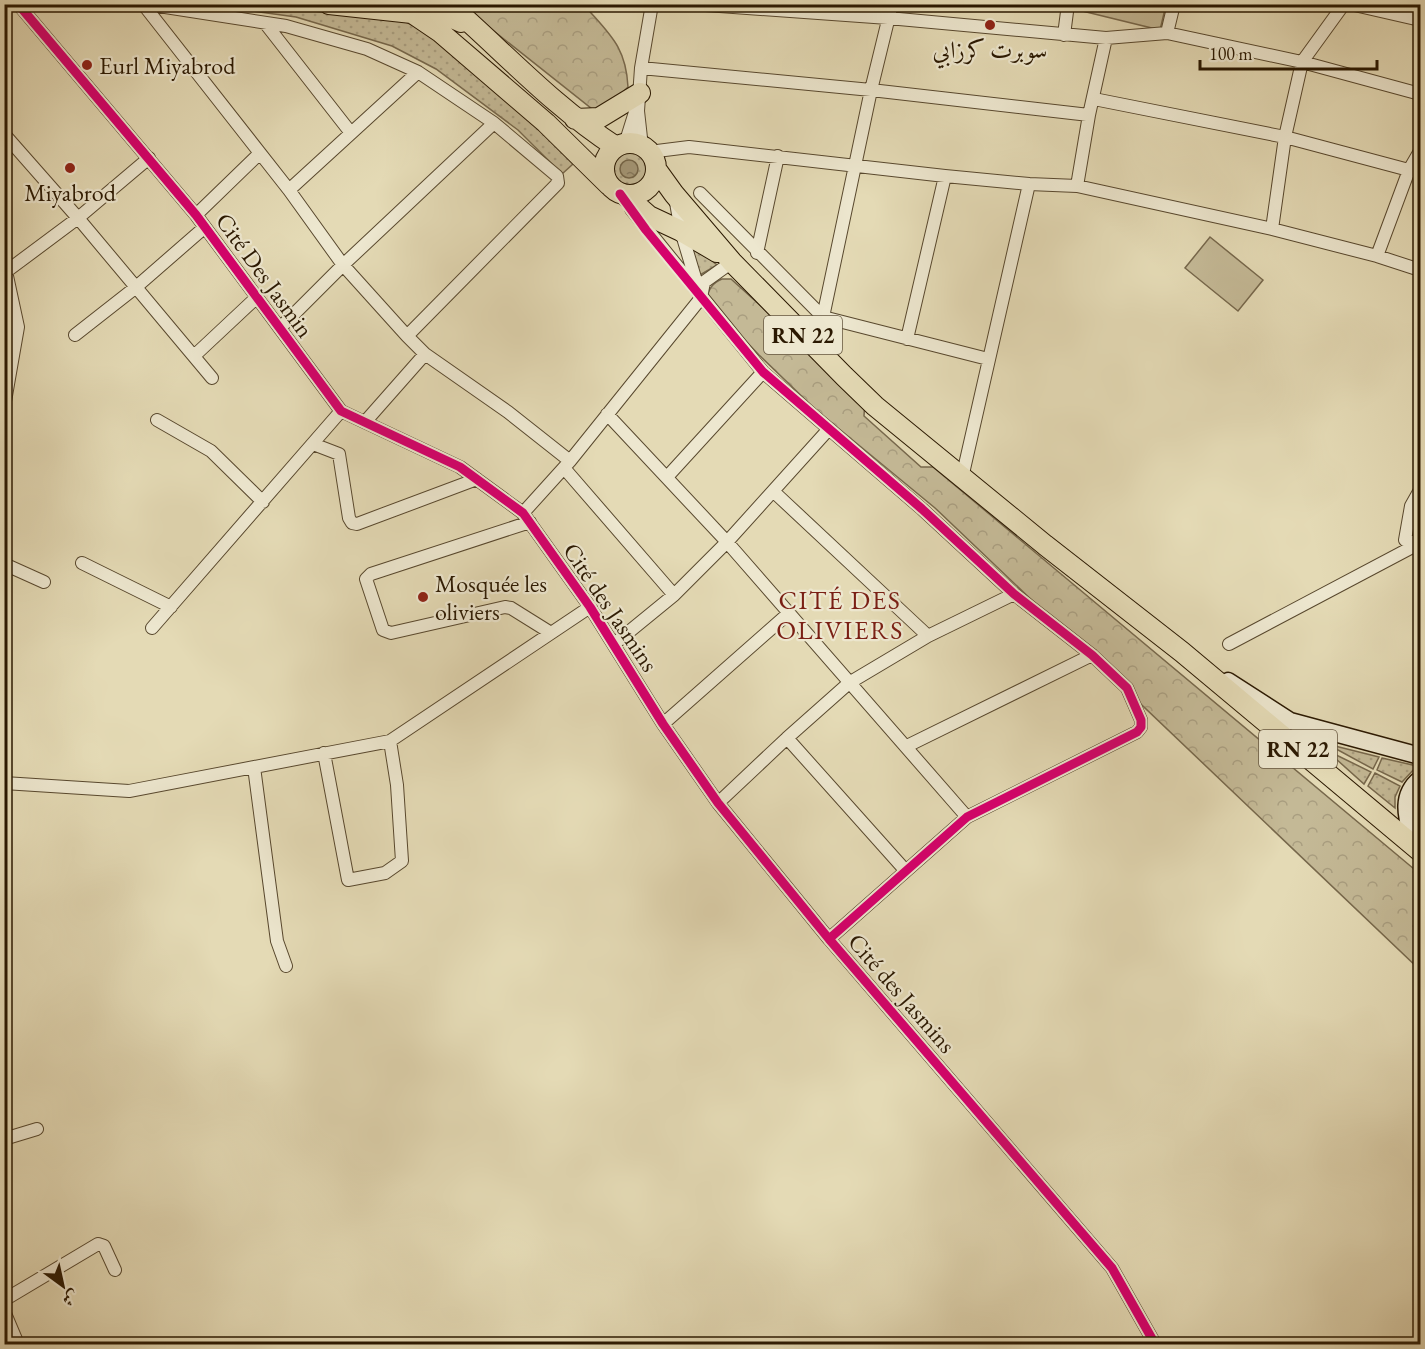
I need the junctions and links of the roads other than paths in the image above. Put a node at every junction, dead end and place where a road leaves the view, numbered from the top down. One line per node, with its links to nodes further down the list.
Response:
1 (18, 4): 37 (street, Cité Des Jasmin)
2 (145, 4): 15 (street); 35 (street)
3 (449, 4): 16 (main road, RN 22)
4 (652, 4): 21 (street)
5 (692, 4): 13 (street)
6 (892, 4): 13 (street)
7 (1068, 4): 18 (street)
8 (1173, 4): 17 (street)
9 (1344, 4): 20 (street)
10 (1350, 4): 14 (street)
11 (349, 6): 12 (main road)
12 (408, 9): 16 (main road); 44 (main road, RN 22)
13 (888, 18): 18 (street); 23 (street)
14 (1420, 20)
15 (265, 23): 22 (street); 30 (street)
16 (479, 32): 28 (main road, RN 22)
17 (1167, 33): 19 (street); 20 (street)
18 (1064, 35): 19 (street)
19 (1106, 38): 26 (street)
20 (1302, 62): 25 (street); 32 (street)
21 (641, 68): 23 (street); 24 (street)
22 (418, 72): 29 (street); 30 (street)
23 (871, 90): 27 (street); 38 (street)
24 (640, 93): 28 (main road); 34 (street)
25 (1420, 94)
26 (1094, 99): 27 (street); 32 (street)
27 (1089, 115): 42 (street)
28 (575, 119): 34 (main road, RN 22)
29 (495, 123): 55 (street); 66 (street)
30 (351, 133): 43 (street)
31 (4, 134): 48 (street)
32 (1285, 137): 39 (street); 50 (street)
33 (1420, 151): 39 (street)
34 (637, 152): 36 (street); 44 (main road); 44 (main road); 46 (main road, RN 22)
35 (260, 153): 43 (street); 47 (street)
36 (778, 156): 38 (street); 52 (street)
37 (149, 158): 47 (street, Cité Des Jasmin); 48 (street)
38 (856, 166): 40 (street); 61 (street)
39 (1415, 172): 53 (street)
40 (945, 176): 41 (street); 67 (street)
41 (1029, 184): 42 (street); 70 (street)
42 (1077, 186): 50 (street)
43 (289, 189): 55 (street)
44 (618, 191): 51 (main road, RN 22); 60 (street)
45 (699, 193): 52 (street)
46 (674, 194): 51 (street, RN 22); 54 (main road, RN 22)
47 (196, 215): 49 (street, Cité Des Jasmin)
48 (78, 218): 56 (street); 58 (street)
49 (205, 227): 58 (street); 59 (street, Cité Des Jasmin)
50 (1272, 229): 53 (street)
51 (681, 231): 54 (main road, RN 22); 60 (street)
52 (757, 253): 61 (street)
53 (1377, 256): 57 (street)
54 (732, 262): 60 (street); 82 (main road, RN 22)
55 (344, 265): 64 (street); 66 (street)
56 (5, 268): 63 (street)
57 (1420, 270)
58 (135, 288): 65 (street); 69 (street)
59 (257, 297): 64 (street, Cité Des Jasmin); 69 (street)
60 (701, 298): 71 (street); 75 (street)
61 (823, 317): 67 (street)
62 (4, 324): 63 (street)
63 (18, 327): 73 (street)
64 (280, 328): 74 (street, Cité Des Jasmin)
65 (75, 335)
66 (407, 336): 68 (street)
67 (907, 339): 70 (street)
68 (425, 354): 77 (street); 80 (street)
69 (194, 357): 72 (street)
70 (988, 358): 82 (street)
71 (762, 372): 78 (street); 81 (street)
72 (213, 378)
73 (4, 407)
74 (341, 411): 77 (street, Cité Des Jasmin); 79 (street)
75 (607, 414): 80 (street); 81 (street)
76 (157, 420): 86 (street)
77 (364, 422): 83 (street, Cité Des Jasmin)
78 (828, 430): 85 (street); 93 (street)
79 (313, 444): 83 (street); 86 (street)
80 (567, 465): 87 (street); 94 (street)
81 (667, 477): 88 (street)
82 (962, 478): 103 (main road, RN 22)
83 (477, 479): 87 (street, Cité Des Jasmin)
84 (1420, 490): 89 (street)
85 (774, 492): 88 (street); 100 (street)
86 (263, 502): 95 (street)
87 (527, 518): 96 (street, Cité des Jasmins); 99 (street)
88 (727, 542): 94 (street); 97 (street)
89 (1420, 543): 102 (street)
90 (82, 563): 95 (street)
91 (4, 564): 92 (street)
92 (44, 582)
93 (1014, 594): 100 (street); 104 (street)
94 (674, 595): 101 (street)
95 (171, 606): 98 (street)
96 (590, 608): 99 (street); 101 (street, Cité des Jasmins)
97 (789, 612): 105 (street); 106 (street)
98 (152, 628)
99 (551, 633): 108 (street)
100 (928, 636): 105 (street)
101 (614, 644): 106 (street, Cité des Jasmins)
102 (1229, 644)
103 (1182, 652): 111 (main road); 117 (main road, RN 22)
104 (1092, 655): 109 (street); 116 (street)
105 (849, 683): 107 (street); 109 (street)
106 (663, 724): 115 (street, Cité des Jasmins)
107 (787, 738): 115 (street); 118 (street)
108 (390, 741): 110 (street); 110 (street)
109 (907, 746): 116 (street)
110 (324, 753): 112 (street)
111 (1420, 756)
112 (254, 767): 114 (street); 120 (street)
113 (1420, 779): 117 (main road)
114 (4, 783)
115 (718, 803): 119 (street, Cité des Jasmins)
116 (967, 817): 118 (street)
117 (1419, 850)
118 (905, 870): 119 (street)
119 (830, 939): 127 (street, Cité des Jasmins)
120 (286, 966)
121 (37, 1129): 122 (street)
122 (4, 1139)
123 (116, 1270): 124 (street)
124 (4, 1300)
125 (4, 1311): 126 (street)
126 (18, 1344)
127 (1155, 1344)

